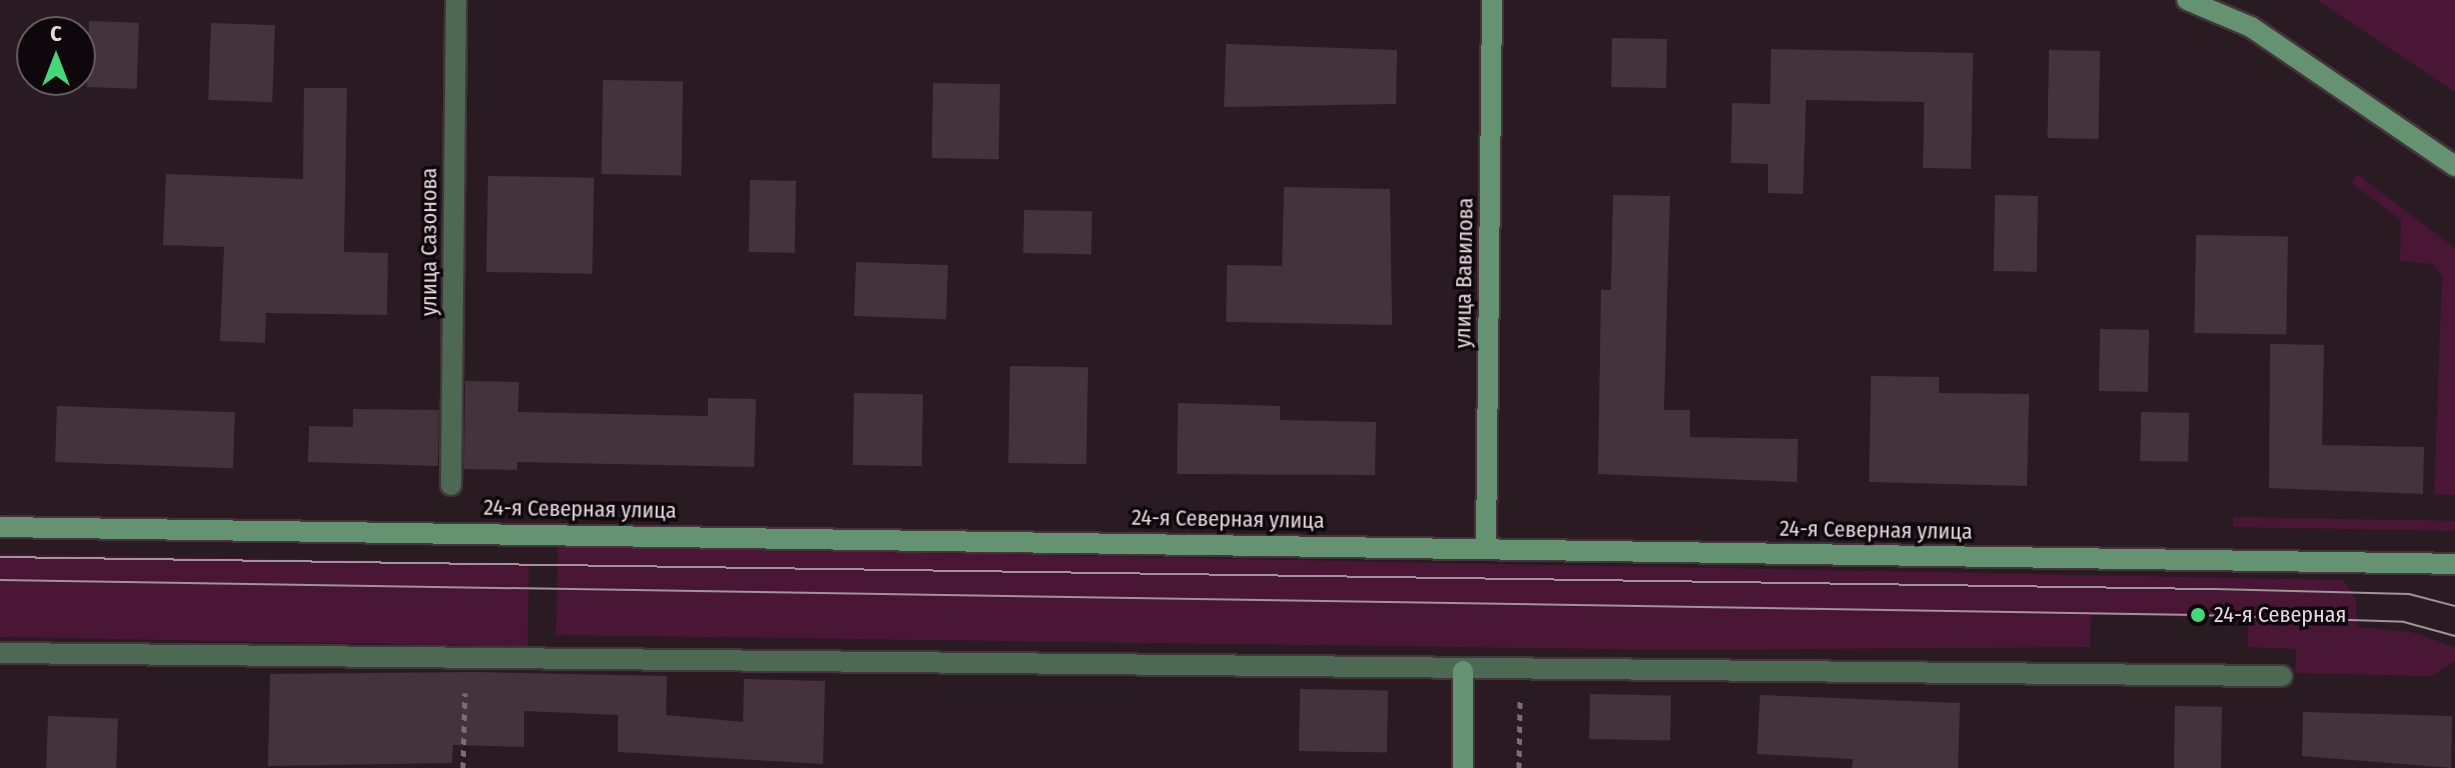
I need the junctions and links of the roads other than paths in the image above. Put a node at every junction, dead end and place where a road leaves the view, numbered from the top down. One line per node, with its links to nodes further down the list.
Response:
1 (456, 0): 5 (street, улица Сазонова)
2 (1492, 0): 7 (main road, улица Вавилова)
3 (2187, 0): 4 (main road)
4 (2455, 166)
5 (451, 485)
6 (0, 527): 7 (main road, 24-я Северная улица)
7 (1486, 547): 8 (main road, 24-я Северная улица)
8 (2455, 564)
9 (0, 653): 10 (street)
10 (1463, 671): 11 (street); 12 (main road)
11 (2282, 676)
12 (1463, 768)

